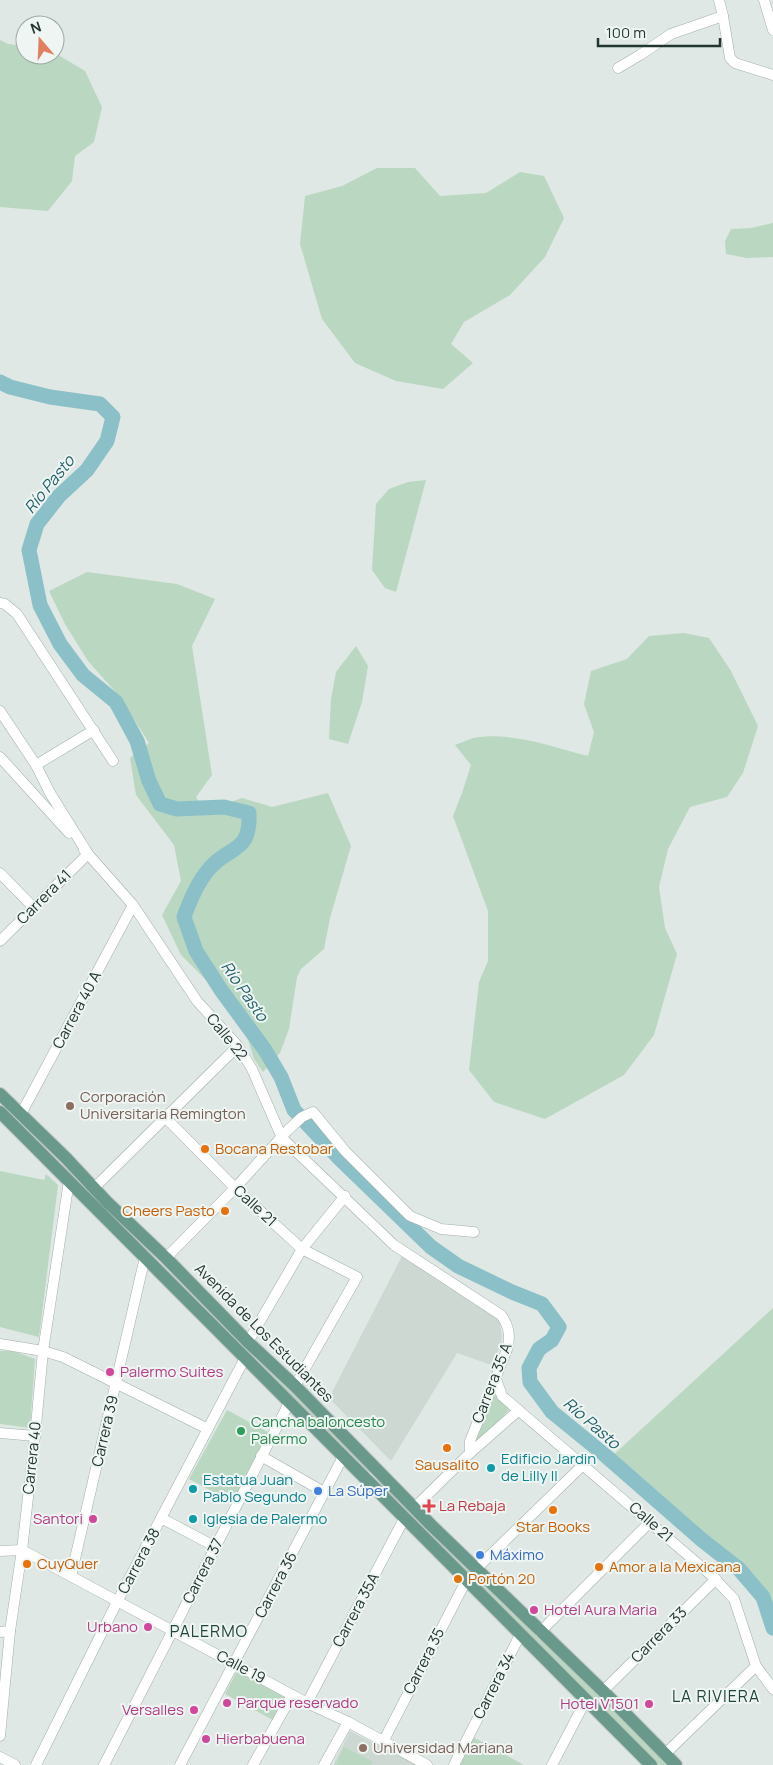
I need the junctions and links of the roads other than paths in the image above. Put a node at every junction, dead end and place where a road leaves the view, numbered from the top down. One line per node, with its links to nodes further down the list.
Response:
1 (718, 0): 3 (street)
2 (764, 0): 4 (street)
3 (723, 16): 5 (street); 6 (street)
4 (773, 30)
5 (618, 68)
6 (773, 75)
7 (0, 603): 9 (street)
8 (1, 714): 12 (street, Calle 22)
9 (94, 730): 11 (street); 12 (street)
10 (0, 757): 13 (street)
11 (113, 761)
12 (36, 766): 13 (street, Calle 22)
13 (88, 854): 15 (street, Calle 22); 16 (street, Carrera 41)
14 (0, 873): 16 (street)
15 (132, 905): 18 (street, Calle 22); 21 (street, Carrera 40 A)
16 (34, 908): 17 (street, Carrera 41)
17 (0, 941)
18 (238, 1046): 22 (street); 23 (street, Calle 22)
19 (0, 1094): 21 (main road, Avenida de Los Estudiantes)
20 (0, 1112): 24 (main road, Avenida de Los Estudiantes)
21 (21, 1114): 25 (main road, Avenida de Los Estudiantes)
22 (166, 1118): 25 (street); 26 (street, Calle 21)
23 (285, 1134): 26 (street); 27 (street, Calle 22); 28 (street)
24 (69, 1181): 30 (main road, Avenida de Los Estudiantes); 37 (street, Carrera 40)
25 (94, 1188): 31 (main road, Avenida de Los Estudiantes)
26 (235, 1188): 29 (street, Calle 21); 31 (street)
27 (348, 1199): 29 (street); 32 (street, Calle 22)
28 (474, 1232)
29 (302, 1249): 35 (street); 41 (street, Calle 21)
30 (145, 1257): 34 (main road, Avenida de Los Estudiantes); 40 (street, Carrera 39)
31 (166, 1258): 33 (main road, Avenida de Los Estudiantes)
32 (501, 1315): 39 (street, Carrera 35 A)
33 (225, 1319): 34 (main road); 35 (main road, Avenida de Los Estudiantes)
34 (216, 1330): 38 (main road, Avenida de Los Estudiantes)
35 (248, 1342): 41 (main road, Avenida de Los Estudiantes)
36 (0, 1344): 37 (street)
37 (43, 1351): 40 (street); 46 (street, Carrera 40)
38 (245, 1358): 42 (main road, Avenida de Los Estudiantes); 44 (street, Carrera 38)
39 (496, 1379): 43 (street, Calle 21); 47 (street, Carrera 35 A)
40 (116, 1383): 44 (street); 64 (street, Carrera 39)
41 (295, 1386): 51 (main road, Avenida de Los Estudiantes)
42 (289, 1403): 48 (street, Carrera 37); 49 (main road, Avenida de Los Estudiantes)
43 (519, 1410): 47 (street, Carrera 35 A); 50 (street, Calle 21)
44 (208, 1429): 56 (street, Carrera 38)
45 (0, 1433): 46 (street)
46 (35, 1436): 60 (street, Carrera 40)
47 (470, 1453): 54 (street, Carrera 35 A)
48 (261, 1456): 53 (street); 58 (street, Carrera 37)
49 (343, 1457): 52 (main road, Avenida de Los Estudiantes); 53 (street, Carrera 36)
50 (583, 1465): 57 (street, Calle 21); 63 (street)
51 (376, 1468): 52 (main road); 54 (main road, Avenida de Los Estudiantes)
52 (363, 1475): 55 (main road, Avenida de Los Estudiantes)
53 (324, 1492): 72 (street, Carrera 36)
54 (414, 1508): 59 (main road, Avenida de Los Estudiantes)
55 (405, 1517): 62 (main road, Avenida de Los Estudiantes); 78 (street, Carrera 35A)
56 (161, 1518): 58 (street); 67 (street, Carrera 38)
57 (650, 1522): 65 (street, Calle 21); 70 (street)
58 (216, 1547): 68 (street, Carrera 37)
59 (454, 1547): 62 (main road); 63 (main road, Avenida de Los Estudiantes)
60 (22, 1550): 61 (street); 64 (street, Calle 19); 69 (street, Carrera 40)
61 (0, 1552)
62 (444, 1557): 66 (main road, Avenida de Los Estudiantes)
63 (476, 1569): 70 (main road, Avenida de Los Estudiantes)
64 (71, 1576): 67 (street, Calle 19)
65 (716, 1579): 73 (street, Calle 21); 75 (street, Carrera 33)
66 (466, 1581): 71 (main road, Avenida de Los Estudiantes); 81 (street, Carrera 35)
67 (117, 1602): 68 (street, Calle 19); 86 (street, Carrera 38)
68 (173, 1630): 72 (street, Calle 19); 87 (street, Carrera 37)
69 (5, 1632): 80 (street, Carrera 40)
70 (540, 1632): 75 (main road, Avenida de Los Estudiantes)
71 (520, 1635): 77 (main road, Avenida de Los Estudiantes); 92 (street, Carrera 34)
72 (235, 1664): 76 (street, Calle 19); 88 (street, Carrera 36)
73 (756, 1666): 74 (street, Calle 21); 82 (street)
74 (773, 1689)
75 (603, 1691): 82 (main road, Avenida de Los Estudiantes)
76 (292, 1695): 78 (street, Calle 19); 89 (street)
77 (586, 1700): 84 (main road, Avenida de Los Estudiantes); 93 (street)
78 (307, 1703): 79 (street, Calle 19)
79 (348, 1722): 81 (street, Calle 19); 90 (street)
80 (0, 1736)
81 (383, 1742): 91 (street, Calle 19)
82 (665, 1754): 94 (main road, Avenida de Los Estudiantes)
83 (0, 1757): 85 (street)
84 (644, 1762)
85 (15, 1765)
86 (36, 1765)
87 (104, 1765)
88 (180, 1765)
89 (253, 1765)
90 (324, 1765)
91 (427, 1765)
92 (454, 1765)
93 (552, 1765)
94 (676, 1765)

